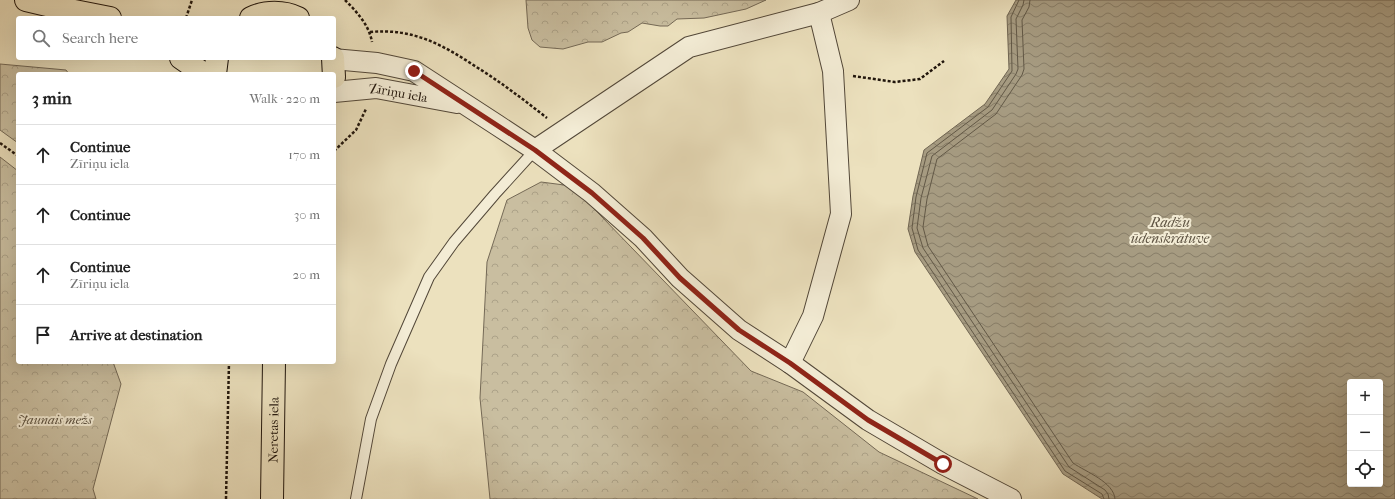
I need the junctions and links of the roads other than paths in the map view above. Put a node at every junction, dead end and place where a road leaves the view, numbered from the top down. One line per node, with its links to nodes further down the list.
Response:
1 (26, 0): 4 (main road)
2 (295, 0): 10 (main road)
3 (849, 0): 6 (street)
4 (64, 9): 7 (main road); 8 (main road)
5 (255, 11): 9 (main road)
6 (820, 13): 18 (street); 19 (street)
7 (80, 16)
8 (100, 16)
9 (294, 16)
10 (305, 16)
11 (184, 60): 14 (main road)
12 (216, 60): 15 (main road)
13 (333, 65): 17 (street, Zīriņu iela)
14 (201, 72)
15 (215, 72)
16 (336, 92): 17 (street, Zīriņu iela)
17 (464, 104): 18 (street)
18 (535, 150): 19 (street); 22 (lane)
19 (790, 363): 23 (street)
20 (274, 364): 21 (main road, Neretas iela)
21 (272, 499)
22 (356, 499)
23 (1011, 499)

